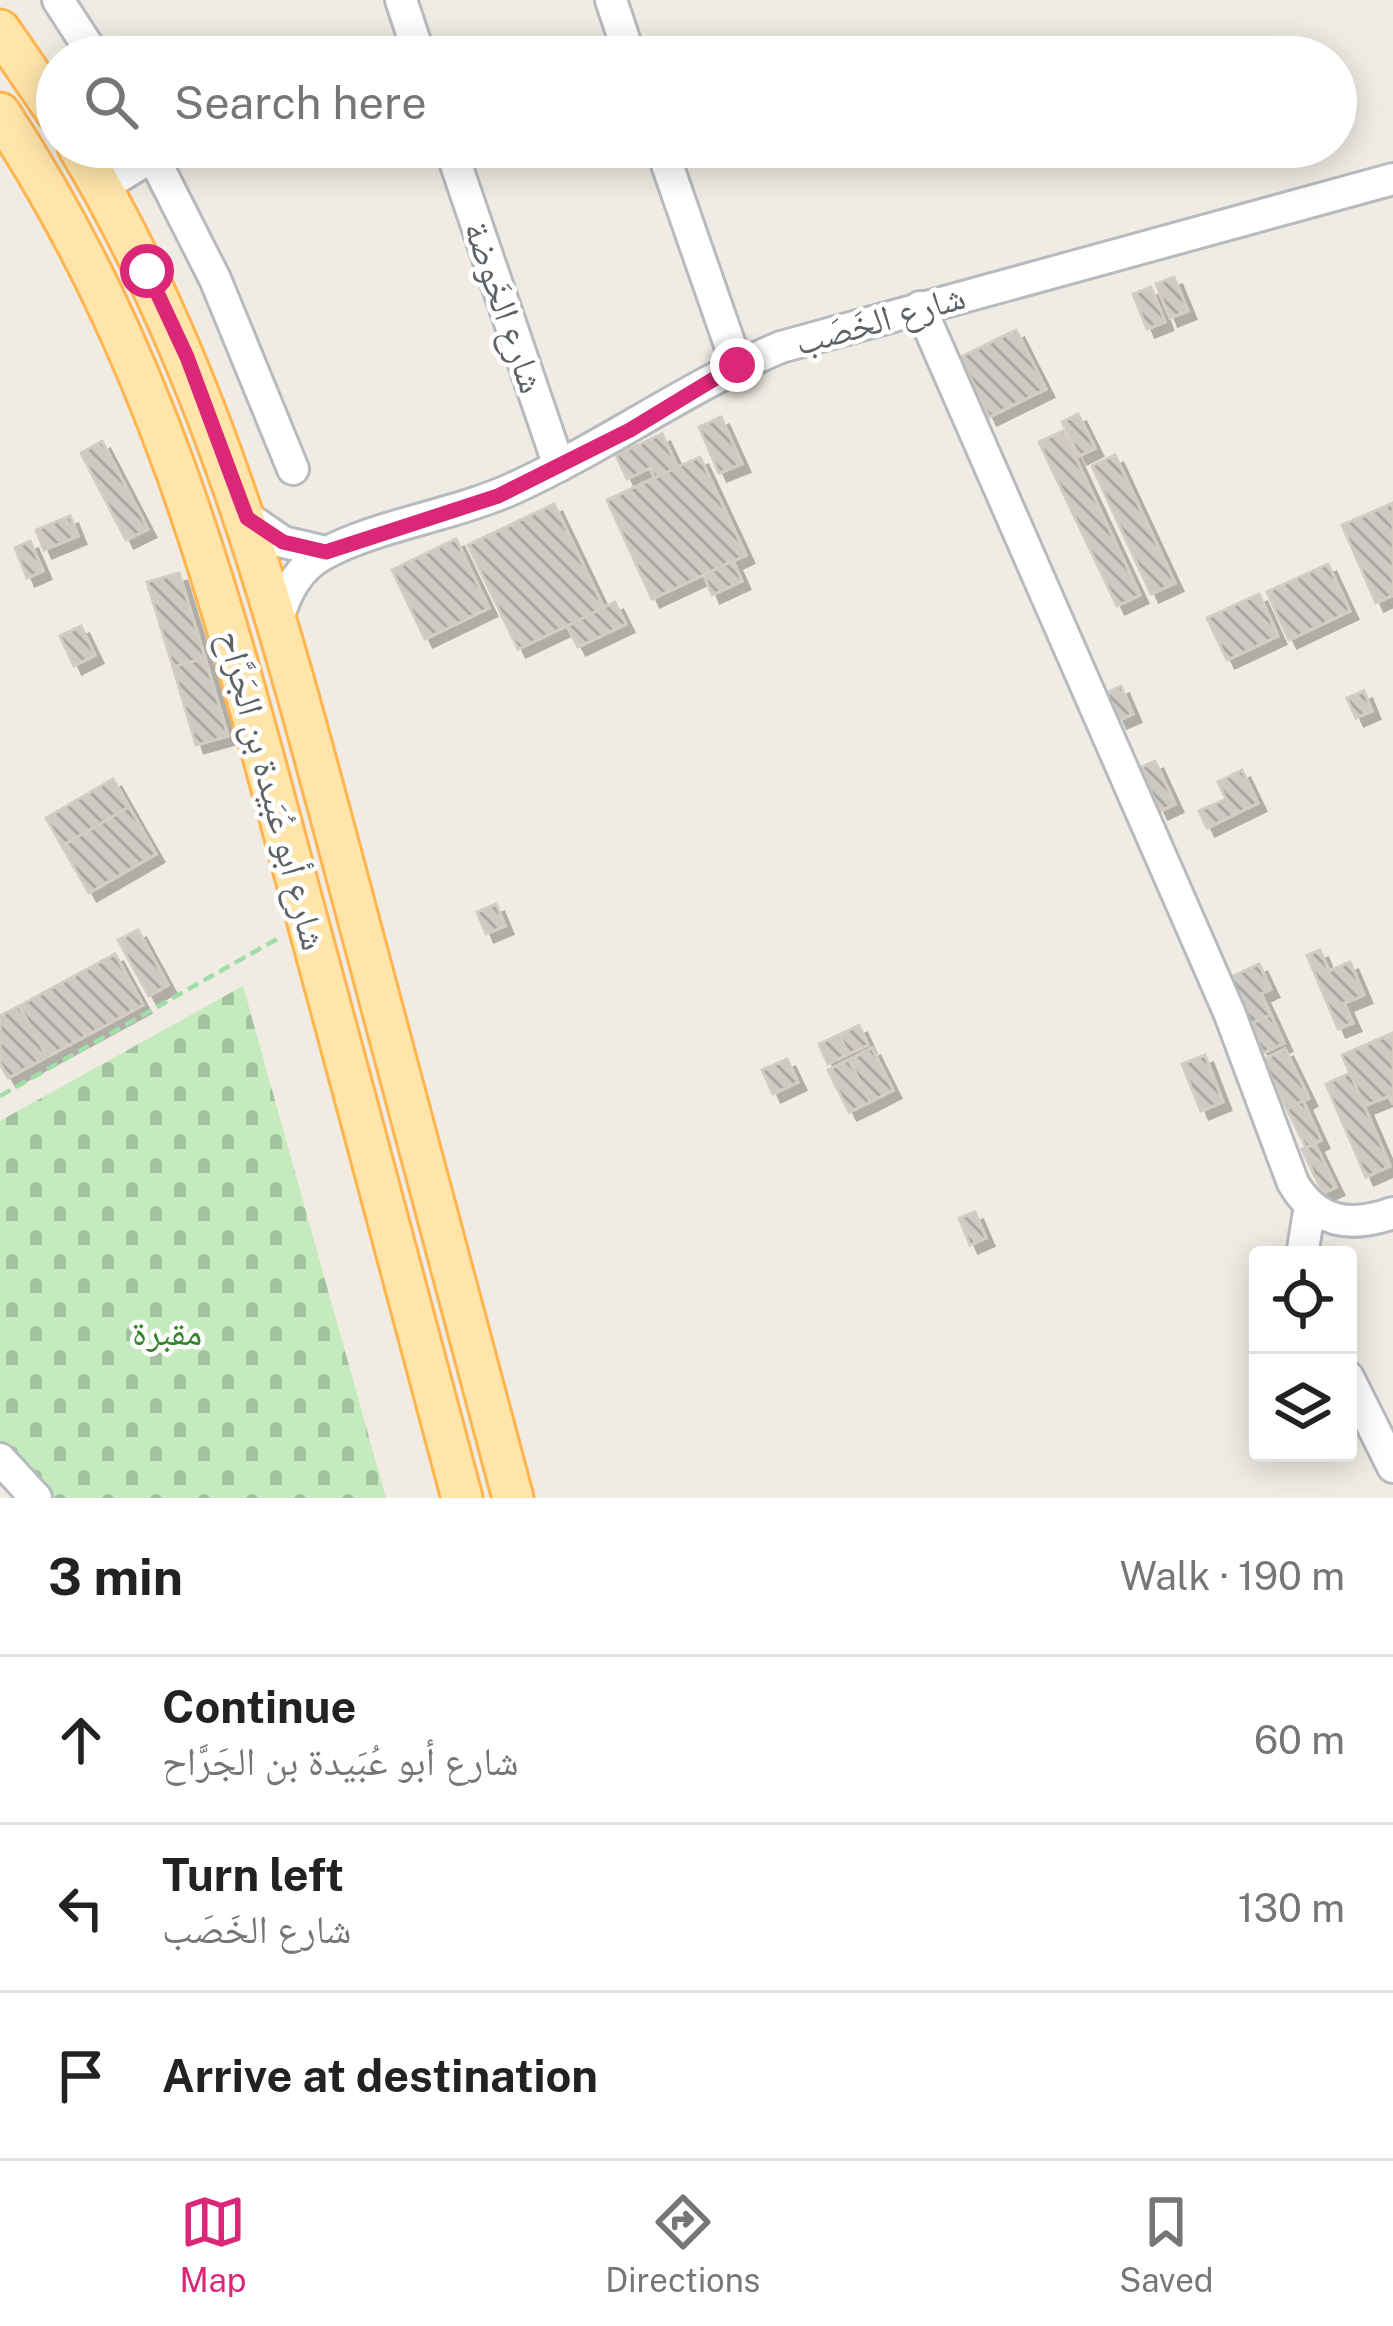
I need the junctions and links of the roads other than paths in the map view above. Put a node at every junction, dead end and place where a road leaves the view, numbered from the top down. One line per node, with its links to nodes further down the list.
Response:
1 (58, 0): 5 (street)
2 (400, 0): 6 (street)
3 (611, 0): 7 (street)
4 (0, 30): 8 (main road)
5 (81, 36)
6 (413, 36)
7 (623, 36)
8 (36, 82)
9 (0, 113): 31 (main road, شارع أبو عُبَيدة بن الجَرَّاح)
10 (91, 168): 16 (main road, شارع أبو عُبَيدة بن الجَرَّاح)
11 (128, 168): 16 (street)
12 (158, 168): 20 (street)
13 (457, 168): 19 (street, شارع الخَوضة)
14 (669, 168): 18 (street)
15 (1393, 179): 17 (street, شارع الخَصَب)
16 (102, 187): 21 (main road, شارع أبو عُبَيدة بن الجَرَّاح)
17 (920, 307): 18 (street, شارع الخَصَب); 24 (street)
18 (737, 365): 19 (street, شارع الخَصَب)
19 (559, 466): 22 (street, شارع الخَصَب)
20 (293, 470)
21 (247, 518): 22 (street); 23 (main road, شارع أبو عُبَيدة بن الجَرَّاح)
22 (326, 552): 23 (street)
23 (278, 620): 32 (main road, شارع أبو عُبَيدة بن الجَرَّاح)
24 (1310, 1207): 25 (street); 26 (street)
25 (1393, 1213)
26 (1304, 1246)
27 (1357, 1395): 29 (street)
28 (0, 1459): 30 (street)
29 (1393, 1467)
30 (36, 1498)
31 (462, 1498)
32 (513, 1498)

